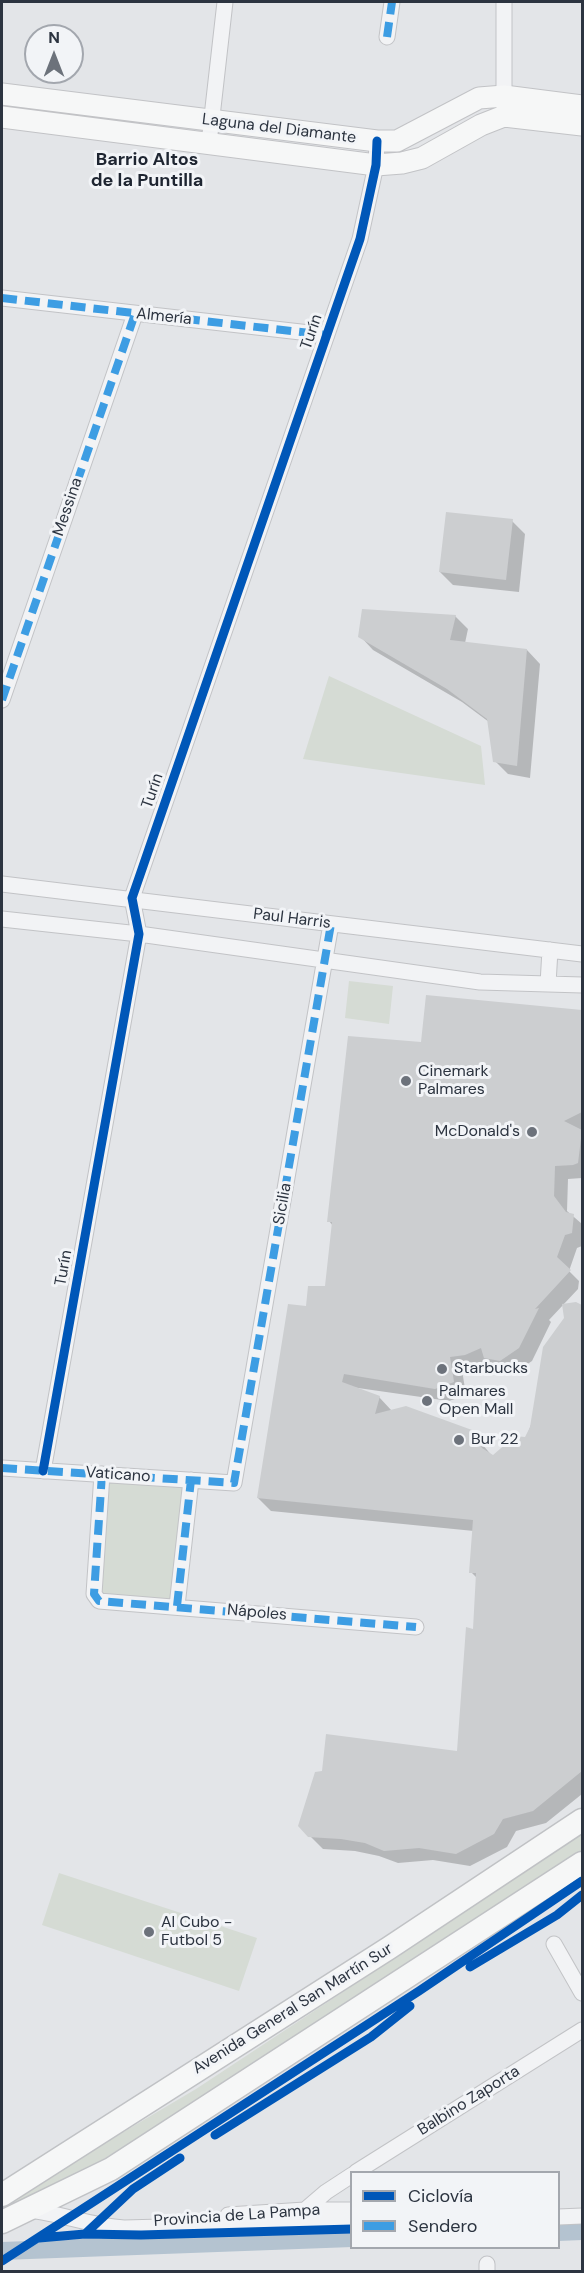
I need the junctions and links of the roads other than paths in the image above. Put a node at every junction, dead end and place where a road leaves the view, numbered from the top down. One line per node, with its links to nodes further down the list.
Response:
1 (225, 2): 9 (street)
2 (392, 2): 4 (street)
3 (504, 2): 6 (street)
4 (387, 38)
5 (2, 94): 9 (street, Laguna del Diamante)
6 (504, 106): 7 (street, Laguna del Diamante); 10 (street, Laguna del Diamante); 11 (street, Laguna del Diamante); 13 (street, Laguna del Diamante)
7 (582, 106)
8 (2, 117): 12 (street, Laguna del Diamante)
9 (211, 121): 11 (street, Laguna del Diamante); 12 (street)
10 (582, 125)
11 (376, 141): 13 (street, Turín)
12 (209, 143): 13 (street, Laguna del Diamante)
13 (376, 165): 16 (street, Turín)
14 (2, 298): 15 (street, Almería)
15 (135, 314): 16 (street, Almería); 17 (street, Messina)
16 (327, 335): 19 (street, Turín)
17 (2, 700)
18 (2, 884): 19 (street, Paul Harris)
19 (132, 898): 21 (street, Paul Harris); 22 (street, Turín)
20 (2, 919): 22 (street)
21 (331, 924): 23 (street, Paul Harris); 25 (street, Sicilia)
22 (139, 934): 25 (street); 29 (street, Turín)
23 (550, 950): 24 (street, Paul Harris); 26 (street)
24 (582, 954)
25 (325, 960): 26 (street); 32 (street, Sicilia)
26 (548, 984): 27 (street)
27 (582, 986)
28 (2, 1468): 29 (street, Vaticano)
29 (43, 1471): 30 (street, Vaticano)
30 (102, 1474): 31 (street, Vaticano); 33 (street, Nápoles)
31 (191, 1480): 32 (street, Vaticano); 33 (street)
32 (234, 1483)
33 (177, 1606): 34 (street, Nápoles)
34 (416, 1627)
35 (582, 1820): 37 (main road, Avenida General San Martín Sur)
36 (582, 1863): 39 (main road, Avenida General San Martín Sur)
37 (432, 1921): 39 (main road); 44 (main road, Avenida General San Martín Sur)
38 (554, 1944): 40 (street)
39 (451, 1948): 45 (main road, Avenida General San Martín Sur)
40 (582, 1992)
41 (582, 2030): 42 (street, Balbino Zaporta)
42 (358, 2171)
43 (350, 2176): 47 (street)
44 (2, 2195)
45 (25, 2209): 52 (main road, Avenida General San Martín Sur); 54 (street)
46 (560, 2209): 49 (street)
47 (305, 2210): 48 (street, Provincia de La Pampa); 54 (street, Provincia de La Pampa)
48 (350, 2210)
49 (582, 2210)
50 (582, 2216): 51 (street)
51 (560, 2217)
52 (2, 2222)
53 (350, 2222): 54 (street)
54 (124, 2228)

